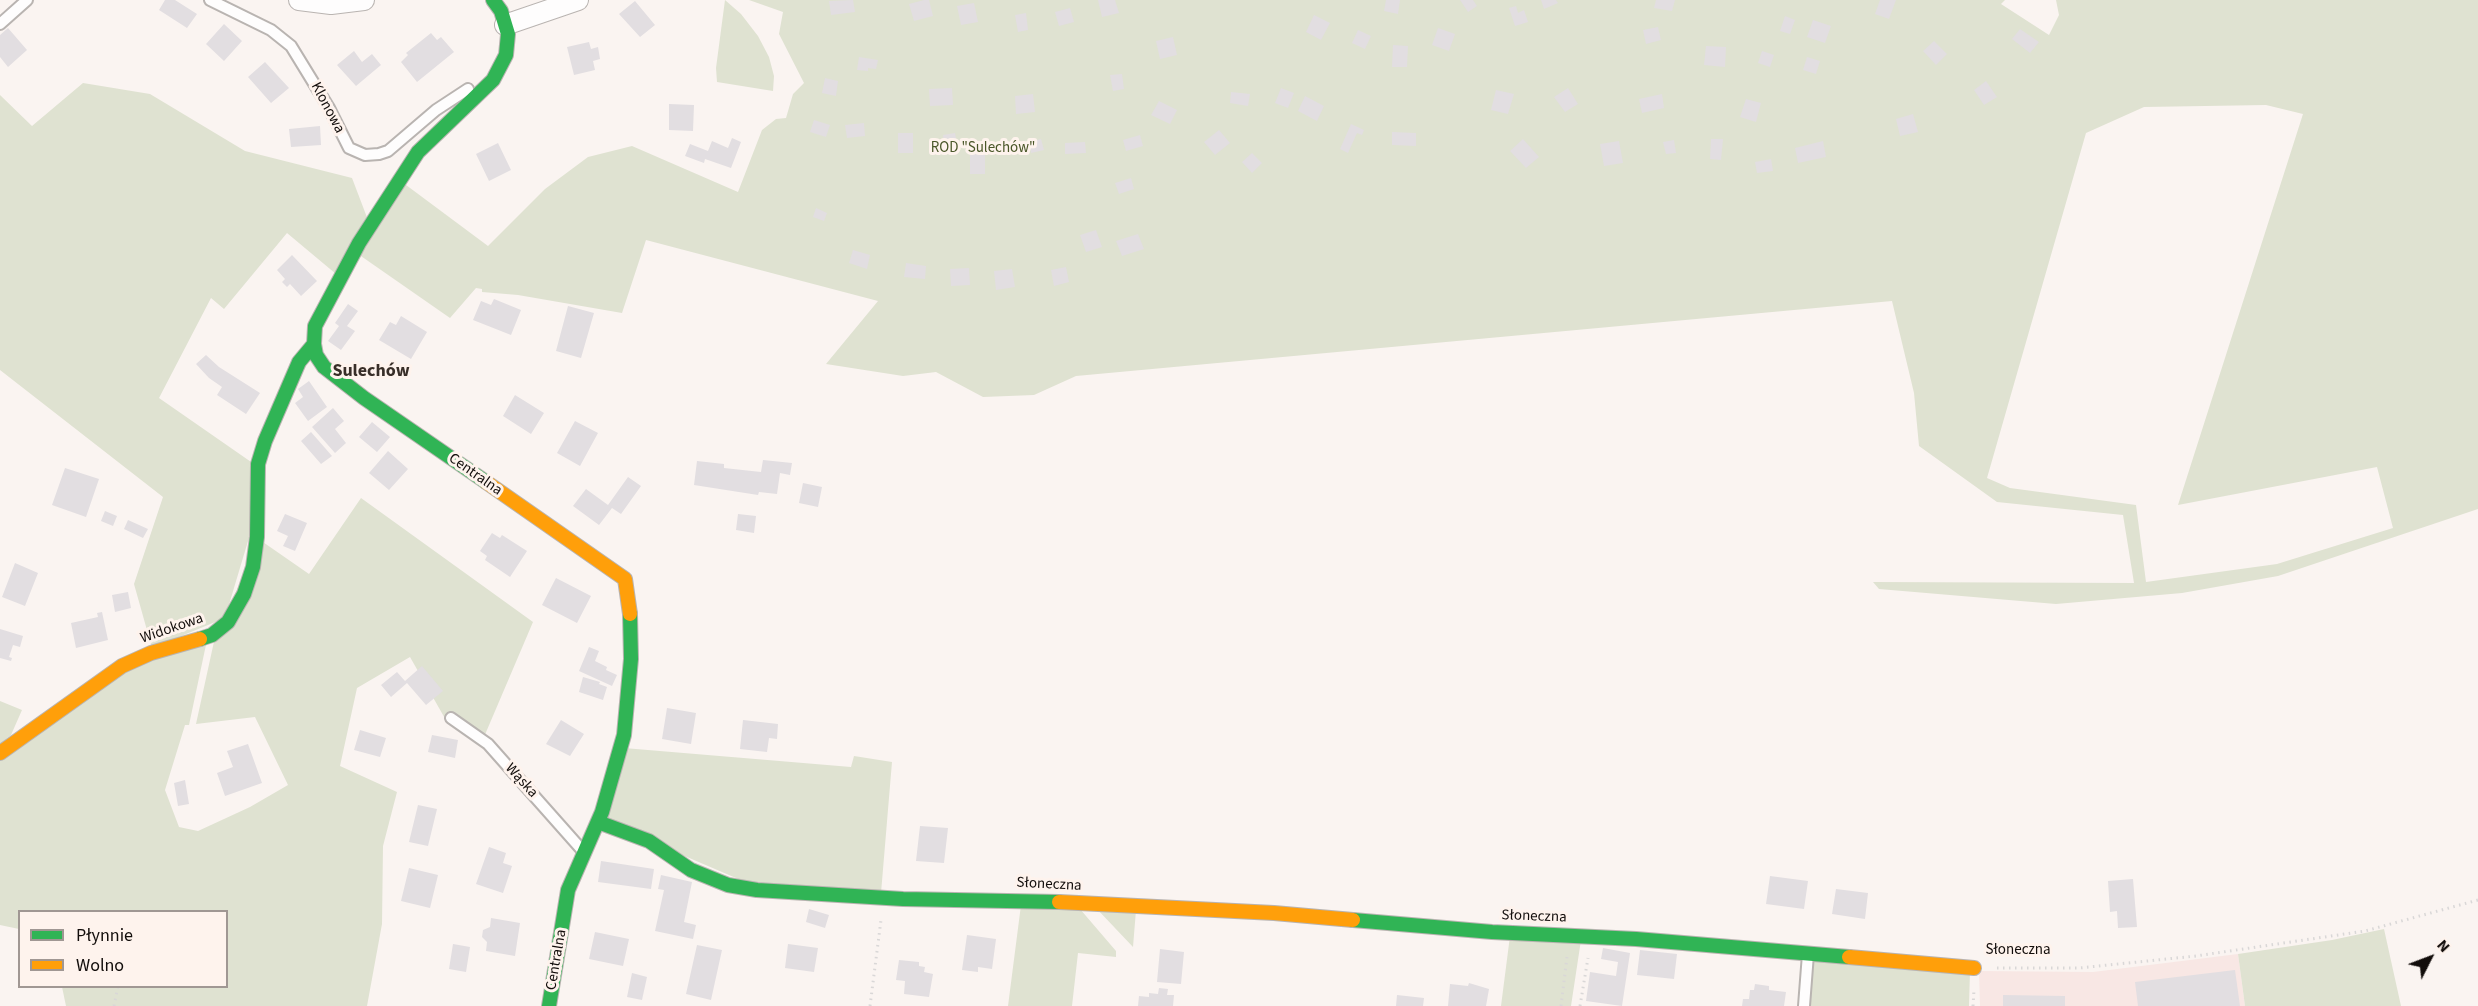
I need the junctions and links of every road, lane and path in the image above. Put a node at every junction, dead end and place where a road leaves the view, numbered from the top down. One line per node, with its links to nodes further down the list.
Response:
1 (27, 0): 7 (lane)
2 (210, 0): 9 (lane, Klonowa)
3 (300, 0): 4 (street)
4 (364, 0)
5 (493, 0): 8 (street)
6 (578, 0): 8 (street)
7 (0, 24)
8 (505, 25): 9 (street)
9 (481, 92): 10 (street)
10 (314, 344): 12 (street, Widokowa); 13 (street, Centralna)
11 (452, 718): 14 (lane, Wąska)
12 (0, 753)
13 (598, 822): 14 (street, Centralna); 15 (street, Słoneczna)
14 (584, 852): 23 (street, Centralna)
15 (884, 897): 17 (street, Słoneczna); 24 (path)
16 (2478, 900): 20 (path, Słoneczna)
17 (1569, 935): 18 (street, Słoneczna); 25 (path)
18 (1592, 936): 19 (street, Słoneczna); 26 (path)
19 (1808, 953): 20 (street, Słoneczna); 27 (lane)
20 (1974, 968)
21 (118, 988): 22 (path)
22 (114, 1006)
23 (549, 1006)
24 (870, 1006)
25 (1561, 1006)
26 (1580, 1006)
27 (1804, 1006)

